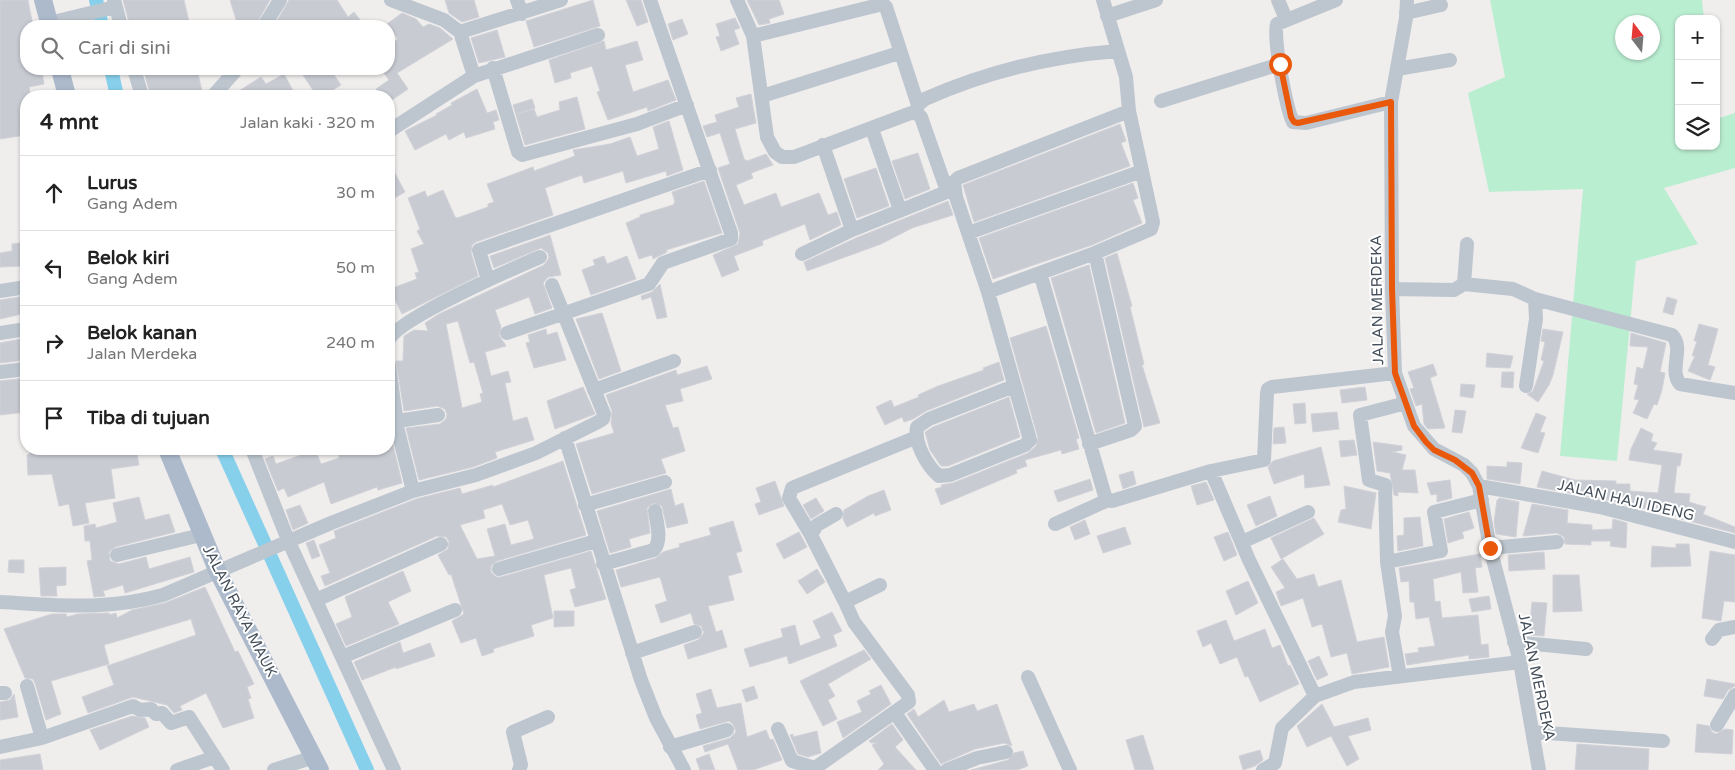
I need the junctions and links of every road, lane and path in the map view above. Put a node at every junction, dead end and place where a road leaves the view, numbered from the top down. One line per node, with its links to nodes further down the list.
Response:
1 (43, 0): 18 (main road)
2 (280, 0): 21 (street)
3 (392, 0): 22 (street)
4 (517, 0): 15 (street)
5 (560, 0): 15 (street)
6 (650, 0): 41 (street)
7 (737, 0): 24 (street)
8 (1103, 0): 16 (street)
9 (1156, 0): 16 (street)
10 (1278, 0): 17 (street)
11 (1336, 0): 17 (street)
12 (111, 5): 19 (street); 20 (street)
13 (1441, 5): 14 (street)
14 (1406, 7): 30 (street, JALAN MERDEKA)
15 (522, 14): 22 (street)
16 (1107, 16): 25 (street)
17 (1286, 19): 28 (street)
18 (53, 20)
19 (64, 20)
20 (118, 20)
21 (268, 20)
22 (460, 32): 34 (street)
23 (598, 35): 29 (street)
24 (753, 36): 26 (street); 38 (street)
25 (1118, 51): 42 (street); 43 (street)
26 (899, 53): 38 (street); 42 (street)
27 (1450, 60): 30 (street)
28 (1280, 64): 39 (street); 40 (street)
29 (493, 68): 34 (street); 41 (street)
30 (1397, 69): 40 (street, JALAN MERDEKA)
31 (62, 75): 35 (main road)
32 (136, 75): 36 (street)
33 (232, 75): 37 (street)
34 (474, 76): 44 (street)
35 (65, 90)
36 (140, 90)
37 (218, 90)
38 (762, 96): 46 (street)
39 (1161, 102)
40 (1391, 102): 62 (street, JALAN MERDEKA)
41 (687, 105): 47 (street)
42 (917, 109): 45 (street); 49 (street)
43 (1130, 112): 48 (street); 49 (street)
44 (395, 127)
45 (872, 129): 46 (street); 50 (street)
46 (823, 145): 51 (street)
47 (710, 170): 58 (street); 66 (street)
48 (1142, 171): 52 (street); 54 (street)
49 (950, 190): 50 (street); 52 (street)
50 (900, 210): 51 (street)
51 (852, 230): 55 (street)
52 (968, 233): 64 (street)
53 (1466, 244): 59 (street)
54 (1095, 253): 57 (street); 85 (street)
55 (802, 254)
56 (540, 257): 58 (street)
57 (1040, 273): 64 (street); 85 (street)
58 (488, 280): 69 (street)
59 (1464, 284): 62 (street); 65 (street)
60 (552, 285): 66 (street)
61 (20, 288): 63 (street)
62 (1392, 289): 74 (street, JALAN MERDEKA)
63 (0, 291)
64 (988, 292): 75 (street)
65 (1535, 299): 76 (street); 78 (street)
66 (564, 315): 70 (street); 77 (street)
67 (20, 330): 68 (street)
68 (0, 333)
69 (395, 333)
70 (507, 333)
71 (674, 361): 77 (street)
72 (20, 369): 73 (street)
73 (0, 372)
74 (1395, 373): 79 (street, JALAN MERDEKA); 88 (street)
75 (1014, 386): 84 (street); 84 (street)
76 (1526, 386)
77 (594, 390): 83 (street)
78 (1735, 393)
79 (1406, 403): 91 (street, JALAN MERDEKA); 108 (street)
80 (395, 407): 82 (street)
81 (438, 415): 82 (street)
82 (397, 421): 90 (street)
83 (565, 438): 90 (street); 93 (street)
84 (917, 438): 99 (street)
85 (1089, 444): 92 (street)
86 (169, 455): 98 (main road, JALAN RAYA MAUK)
87 (254, 455): 100 (street)
88 (1211, 471): 92 (street); 102 (street)
89 (665, 482): 93 (street)
90 (413, 491): 100 (street)
91 (1480, 493): 104 (street, JALAN HAJI IDENG); 106 (street, JALAN MERDEKA); 108 (street)
92 (1108, 500): 97 (street)
93 (585, 506): 101 (street)
94 (655, 511): 109 (street)
95 (1308, 512): 102 (street)
96 (836, 514): 99 (street)
97 (1055, 524)
98 (202, 535): 107 (street); 110 (main road, JALAN RAYA MAUK)
99 (812, 535): 115 (street)
100 (284, 541): 110 (street); 113 (street)
101 (596, 541): 109 (street); 111 (street)
102 (1242, 542): 129 (street)
103 (1556, 542): 106 (street)
104 (1735, 542)
105 (441, 544): 113 (street)
106 (1490, 548): 120 (street, JALAN MERDEKA)
107 (118, 555)
108 (1387, 562): 125 (street)
109 (603, 564): 122 (street)
110 (224, 568): 114 (street); 142 (main road, JALAN RAYA MAUK)
111 (499, 568)
112 (880, 585): 115 (street)
113 (316, 600): 123 (street)
114 (0, 602)
115 (845, 602): 130 (street)
116 (455, 610): 123 (street)
117 (1735, 627): 119 (street)
118 (695, 632): 122 (street)
119 (1712, 639)
120 (1514, 642): 121 (street); 124 (street, JALAN MERDEKA)
121 (1586, 650)
122 (632, 653): 138 (street)
123 (342, 657): 148 (street)
124 (1520, 662): 125 (street); 135 (street, JALAN MERDEKA)
125 (1400, 676): 129 (street)
126 (1028, 677): 153 (street)
127 (27, 686): 136 (street)
128 (1735, 695): 132 (street)
129 (1315, 696): 143 (street)
130 (896, 713): 144 (street); 151 (street)
131 (548, 717): 149 (street)
132 (1717, 726)
133 (778, 729): 144 (street)
134 (726, 730): 138 (street)
135 (1533, 732): 137 (street); 154 (street, JALAN MERDEKA)
136 (42, 738): 139 (street); 141 (street)
137 (1663, 741)
138 (670, 746): 150 (street)
139 (0, 747)
140 (1006, 752): 152 (street)
141 (215, 757): 145 (street); 146 (street)
142 (317, 763): 147 (street)
143 (1272, 768)
144 (816, 769)
145 (177, 770)
146 (222, 770)
147 (274, 770)
148 (394, 770)
149 (520, 770)
150 (684, 770)
151 (935, 770)
152 (948, 770)
153 (1070, 770)
154 (1540, 770)

